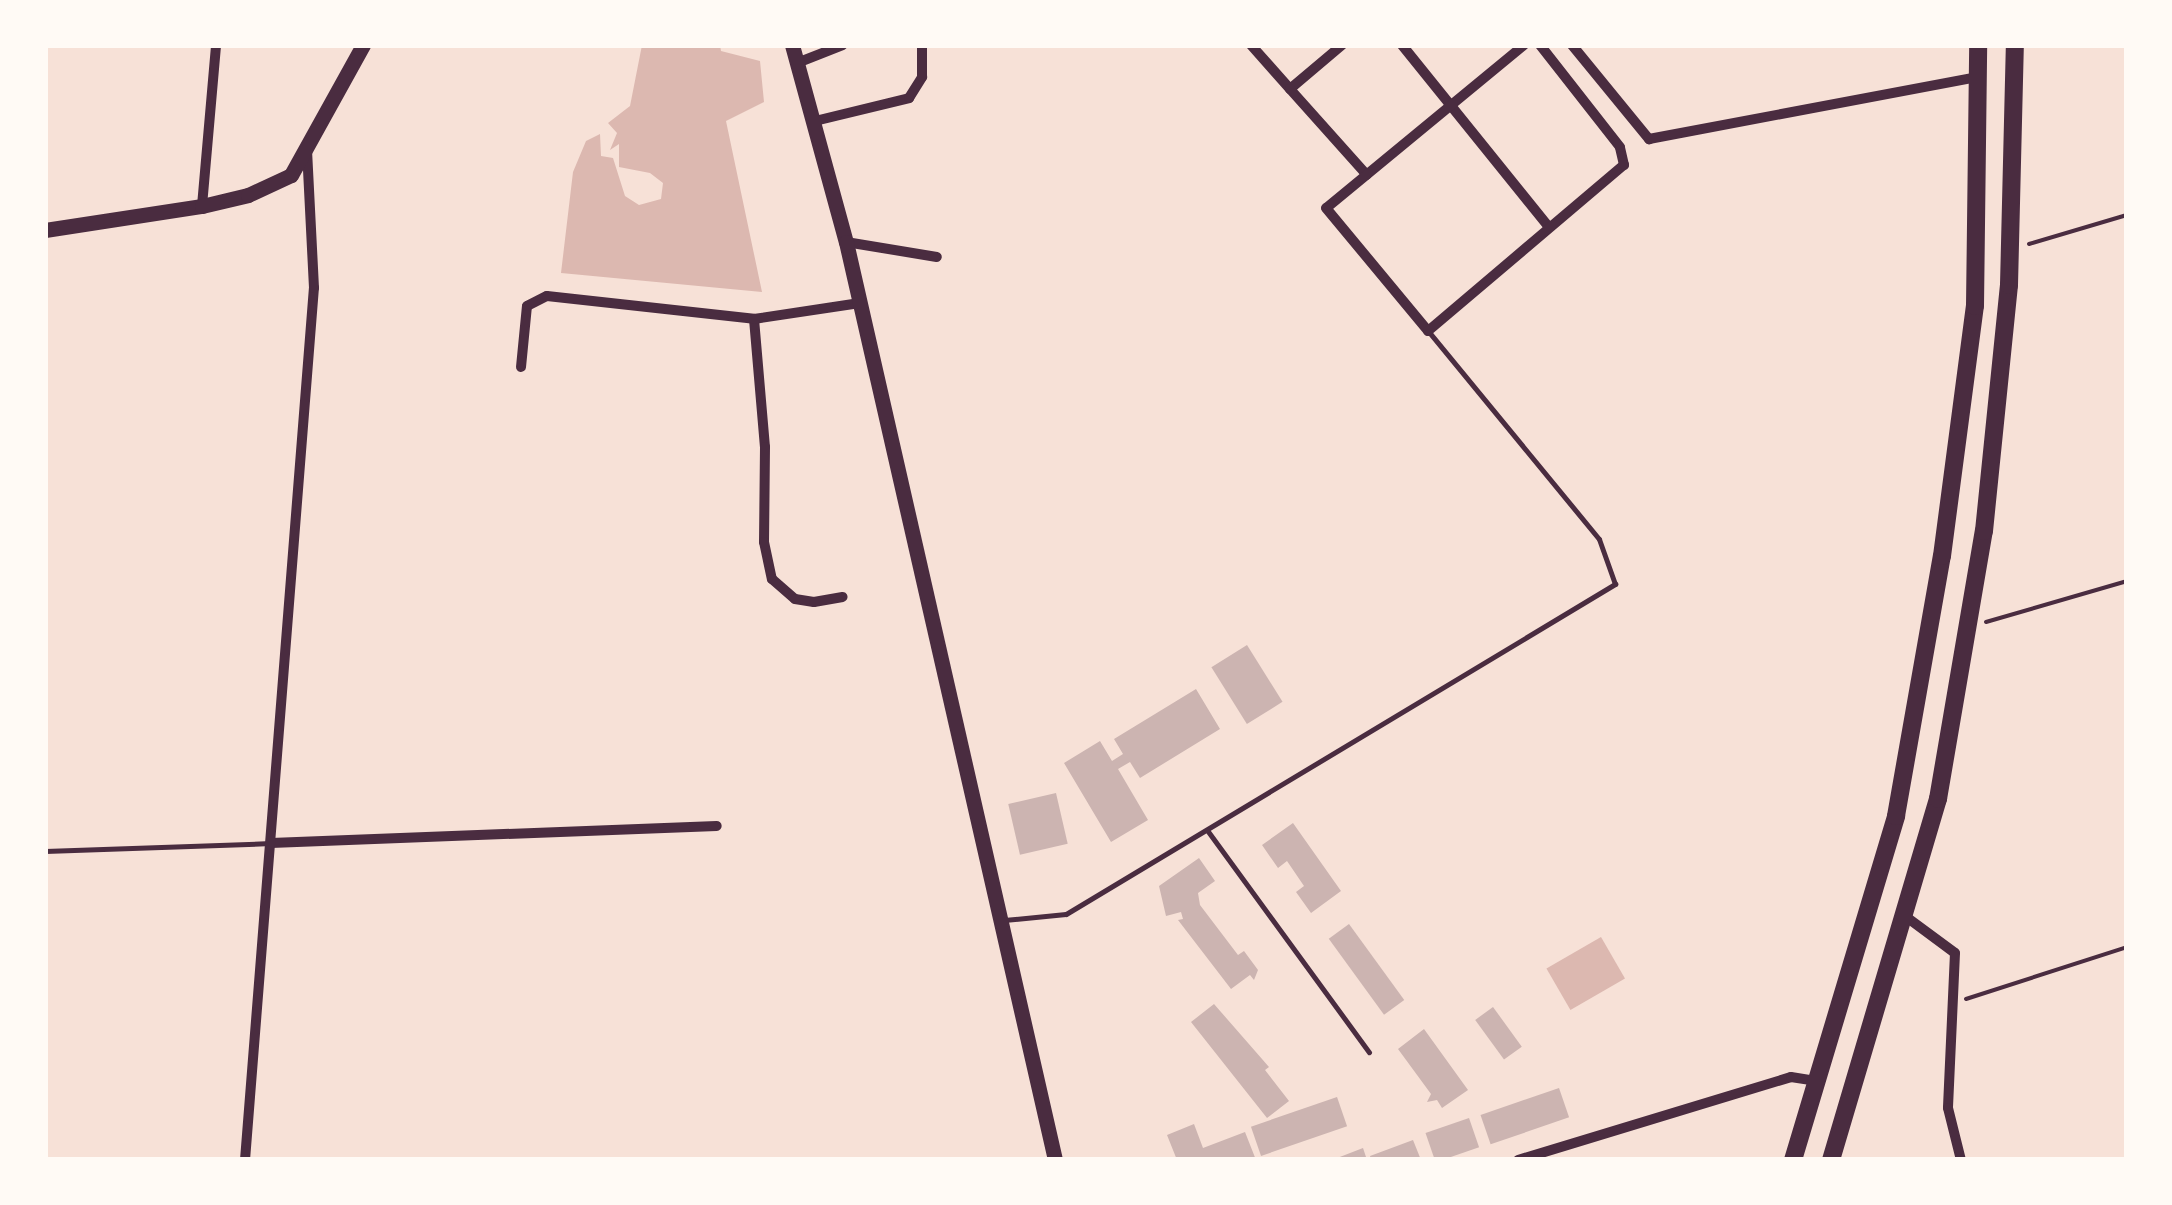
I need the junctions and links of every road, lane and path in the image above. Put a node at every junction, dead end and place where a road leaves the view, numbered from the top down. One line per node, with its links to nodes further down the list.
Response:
1 (216, 45): 21 (street)
2 (363, 45): 19 (main road)
3 (792, 45): 14 (main road)
4 (843, 45): 14 (street)
5 (922, 45): 18 (street)
6 (1251, 45): 16 (street)
7 (1342, 45): 16 (street)
8 (1402, 45): 17 (street)
9 (1524, 45): 17 (street)
10 (1540, 45): 23 (street)
11 (1572, 45): 15 (street)
12 (1978, 45): 15 (highway)
13 (2015, 45): 26 (highway)
14 (797, 63): 18 (main road)
15 (1978, 77): 32 (highway)
16 (1290, 89): 20 (street)
17 (1452, 104): 20 (street); 23 (street)
18 (816, 121): 25 (main road)
19 (307, 152): 21 (main road); 39 (street)
20 (1367, 174): 30 (street)
21 (202, 206): 24 (main road)
22 (2127, 215): 26 (path)
23 (1550, 227): 30 (street)
24 (45, 230)
25 (846, 242): 27 (street); 28 (main road)
26 (2010, 249): 33 (highway)
27 (937, 256)
28 (860, 303): 29 (street); 42 (main road)
29 (754, 319): 31 (street); 35 (street)
30 (1428, 331): 38 (lane)
31 (521, 368)
32 (1964, 392): 33 (highway); 46 (highway)
33 (1998, 396): 36 (highway)
34 (2127, 581): 36 (path)
35 (843, 597)
36 (1968, 628): 41 (highway)
37 (716, 826): 39 (street)
38 (1207, 830): 42 (lane); 45 (lane)
39 (271, 843): 40 (lane); 47 (street)
40 (45, 850)
41 (1905, 916): 44 (street); 51 (highway)
42 (1001, 920): 48 (main road)
43 (2127, 947): 44 (path)
44 (1952, 1003): 52 (street)
45 (1370, 1052)
46 (1816, 1081): 49 (street); 50 (highway)
47 (245, 1160)
48 (1054, 1160)
49 (1518, 1160)
50 (1793, 1160)
51 (1830, 1160)
52 (1962, 1160)

